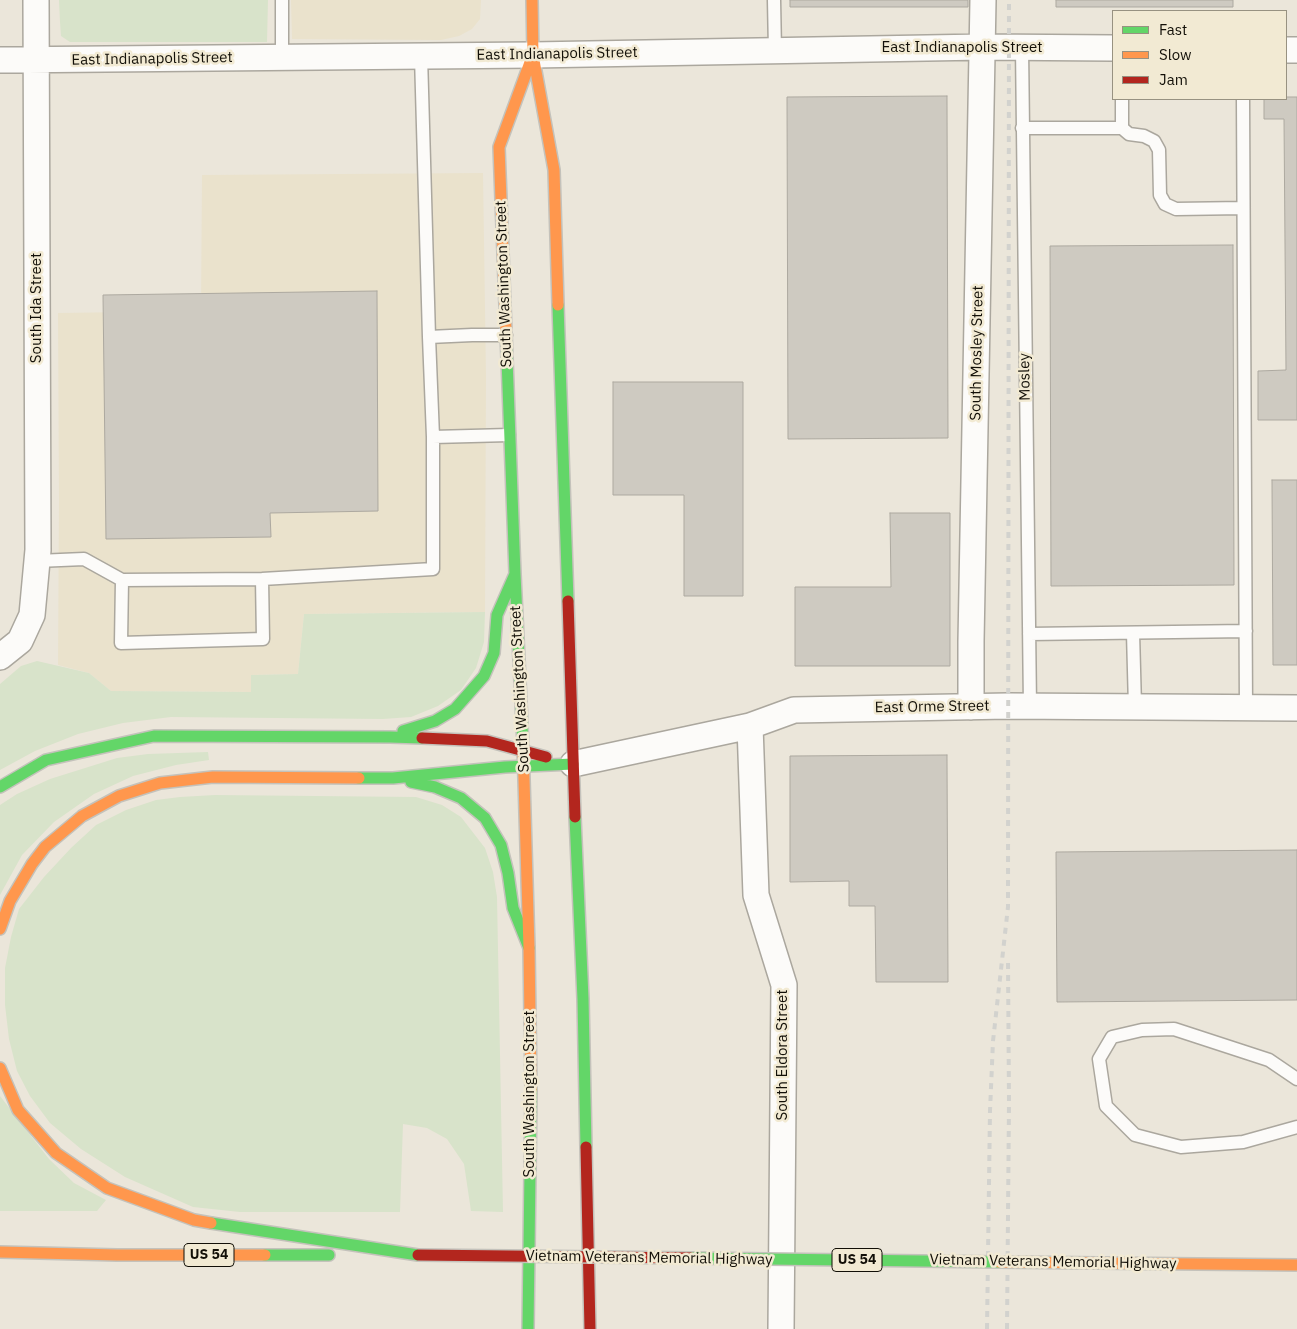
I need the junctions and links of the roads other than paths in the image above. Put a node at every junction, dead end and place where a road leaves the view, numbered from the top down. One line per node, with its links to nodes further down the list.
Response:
1 (36, 0): 14 (street, South Ida Street)
2 (282, 0): 12 (lane)
3 (532, 0): 10 (main road, South Washington Street)
4 (774, 0): 9 (lane)
5 (983, 0): 6 (street, South Mosley Street)
6 (983, 47): 7 (street, East Indianapolis Street); 9 (street, East Indianapolis Street); 33 (street, South Mosley Street)
7 (1022, 48): 8 (street, East Indianapolis Street); 17 (lane, Mosley)
8 (1112, 48)
9 (775, 51): 10 (street, East Indianapolis Street)
10 (532, 55): 11 (street, East Indianapolis Street); 20 (main road, South Washington Street); 40 (main road, South Washington Street)
11 (421, 56): 12 (street, East Indianapolis Street); 21 (lane)
12 (282, 58): 14 (street, East Indianapolis Street)
13 (0, 60): 14 (street, East Indianapolis Street)
14 (36, 60): 24 (street, South Ida Street)
15 (1122, 100): 18 (lane)
16 (1243, 100): 19 (lane)
17 (1022, 128): 18 (lane); 30 (lane, Mosley)
18 (1122, 128): 19 (lane)
19 (1243, 208): 28 (lane)
20 (506, 335): 21 (lane); 22 (main road, South Washington Street)
21 (429, 337): 23 (lane)
22 (509, 435): 23 (lane); 25 (main road, South Washington Street)
23 (433, 437): 26 (lane)
24 (37, 561): 27 (lane); 31 (street, South Ida Street)
25 (514, 574): 38 (main road); 39 (main road, South Washington Street)
26 (262, 579): 27 (lane); 27 (lane)
27 (122, 580)
28 (1246, 631): 29 (lane); 35 (lane)
29 (1133, 633): 30 (lane); 34 (lane)
30 (1029, 634): 32 (lane, Mosley)
31 (0, 657)
32 (1030, 706): 33 (street, East Orme Street); 34 (street, East Orme Street)
33 (971, 707): 37 (street, East Orme Street)
34 (1136, 707): 35 (street, East Orme Street)
35 (1246, 708): 36 (street, East Orme Street)
36 (1297, 708)
37 (750, 726): 40 (street, East Orme Street); 54 (street, South Eldora Street)
38 (390, 737): 39 (main road); 43 (main road)
39 (523, 751): 40 (main road); 41 (main road, South Washington Street)
40 (573, 764): 41 (main road); 53 (main road, South Washington Street)
41 (524, 766): 42 (main road); 45 (main road, South Washington Street)
42 (393, 778): 44 (main road); 45 (main road)
43 (0, 788)
44 (0, 929)
45 (529, 948): 52 (main road, South Washington Street)
46 (0, 1068): 50 (main road)
47 (1297, 1079): 48 (lane)
48 (1297, 1127)
49 (0, 1252): 50 (main road, Vietnam Veterans Memorial Highway / US 54)
50 (418, 1255): 51 (main road, Vietnam Veterans Memorial Highway / US 54, bridge)
51 (1297, 1265)
52 (528, 1329)
53 (590, 1329)
54 (781, 1329)

